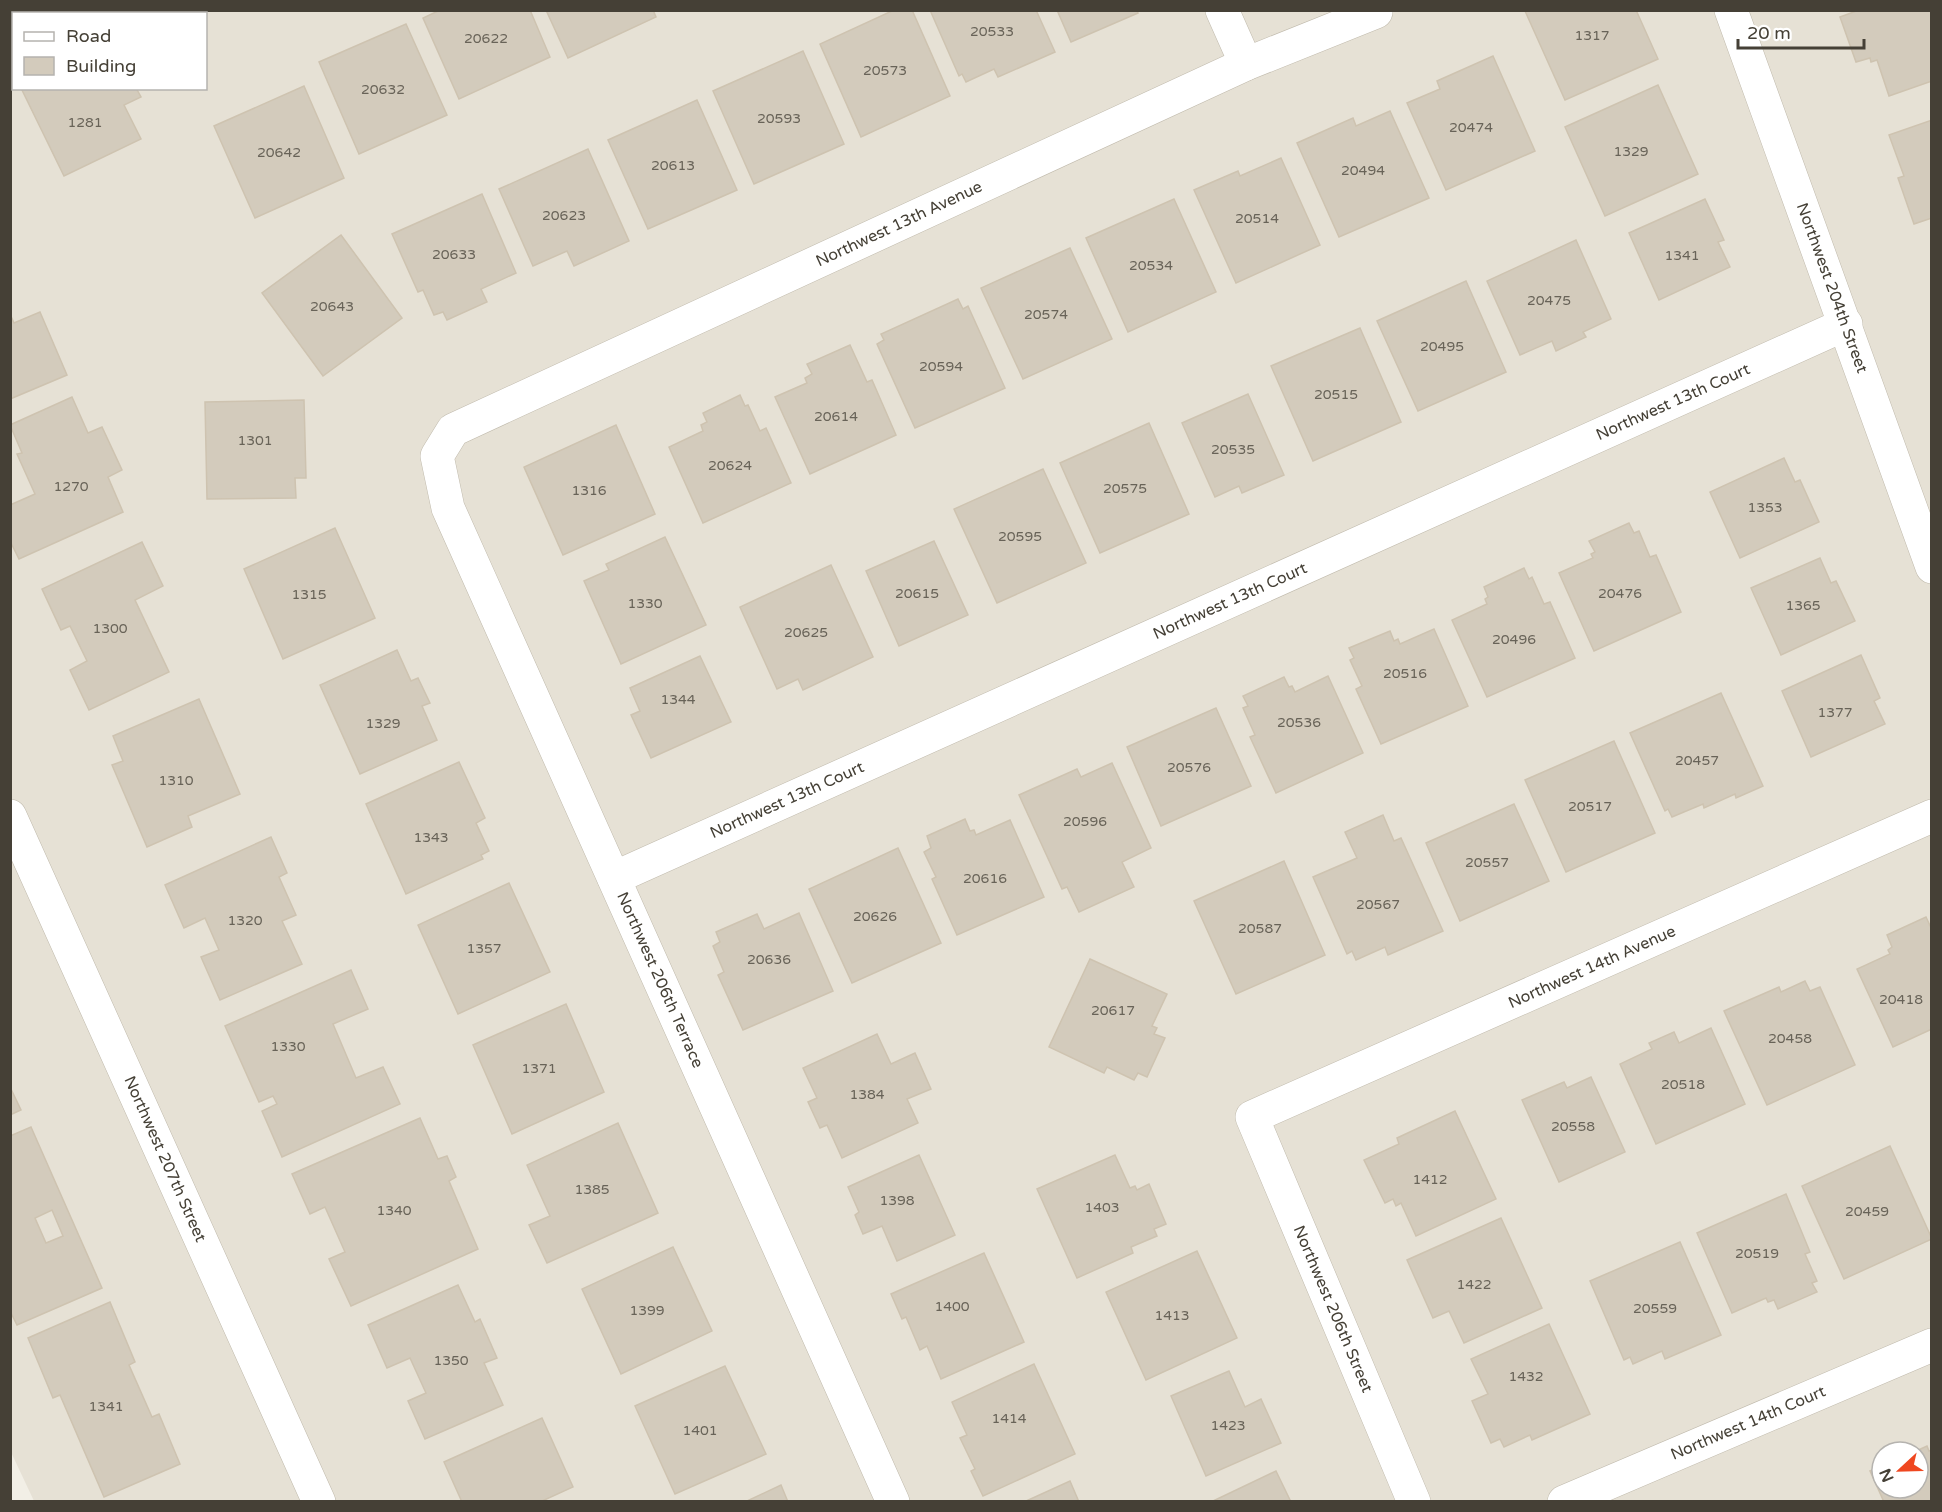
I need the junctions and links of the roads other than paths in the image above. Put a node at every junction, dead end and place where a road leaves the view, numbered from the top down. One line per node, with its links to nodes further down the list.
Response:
1 (1222, 10): 4 (street)
2 (1731, 10): 5 (street, Northwest 204th Street)
3 (1376, 12): 4 (street, Northwest 13th Avenue)
4 (1246, 64): 6 (street, Northwest 13th Avenue)
5 (1846, 324): 7 (street, Northwest 204th Street); 10 (street, Northwest 13th Court)
6 (437, 456): 10 (street, Northwest 206th Terrace)
7 (1932, 567)
8 (10, 816): 13 (street, Northwest 207th Street)
9 (1932, 816): 11 (street, Northwest 14th Avenue)
10 (614, 878): 14 (street, Northwest 206th Terrace)
11 (1252, 1117): 15 (street, Northwest 206th Street)
12 (1932, 1345): 16 (street, Northwest 14th Court)
13 (319, 1502)
14 (893, 1502)
15 (1414, 1502)
16 (1564, 1502)

